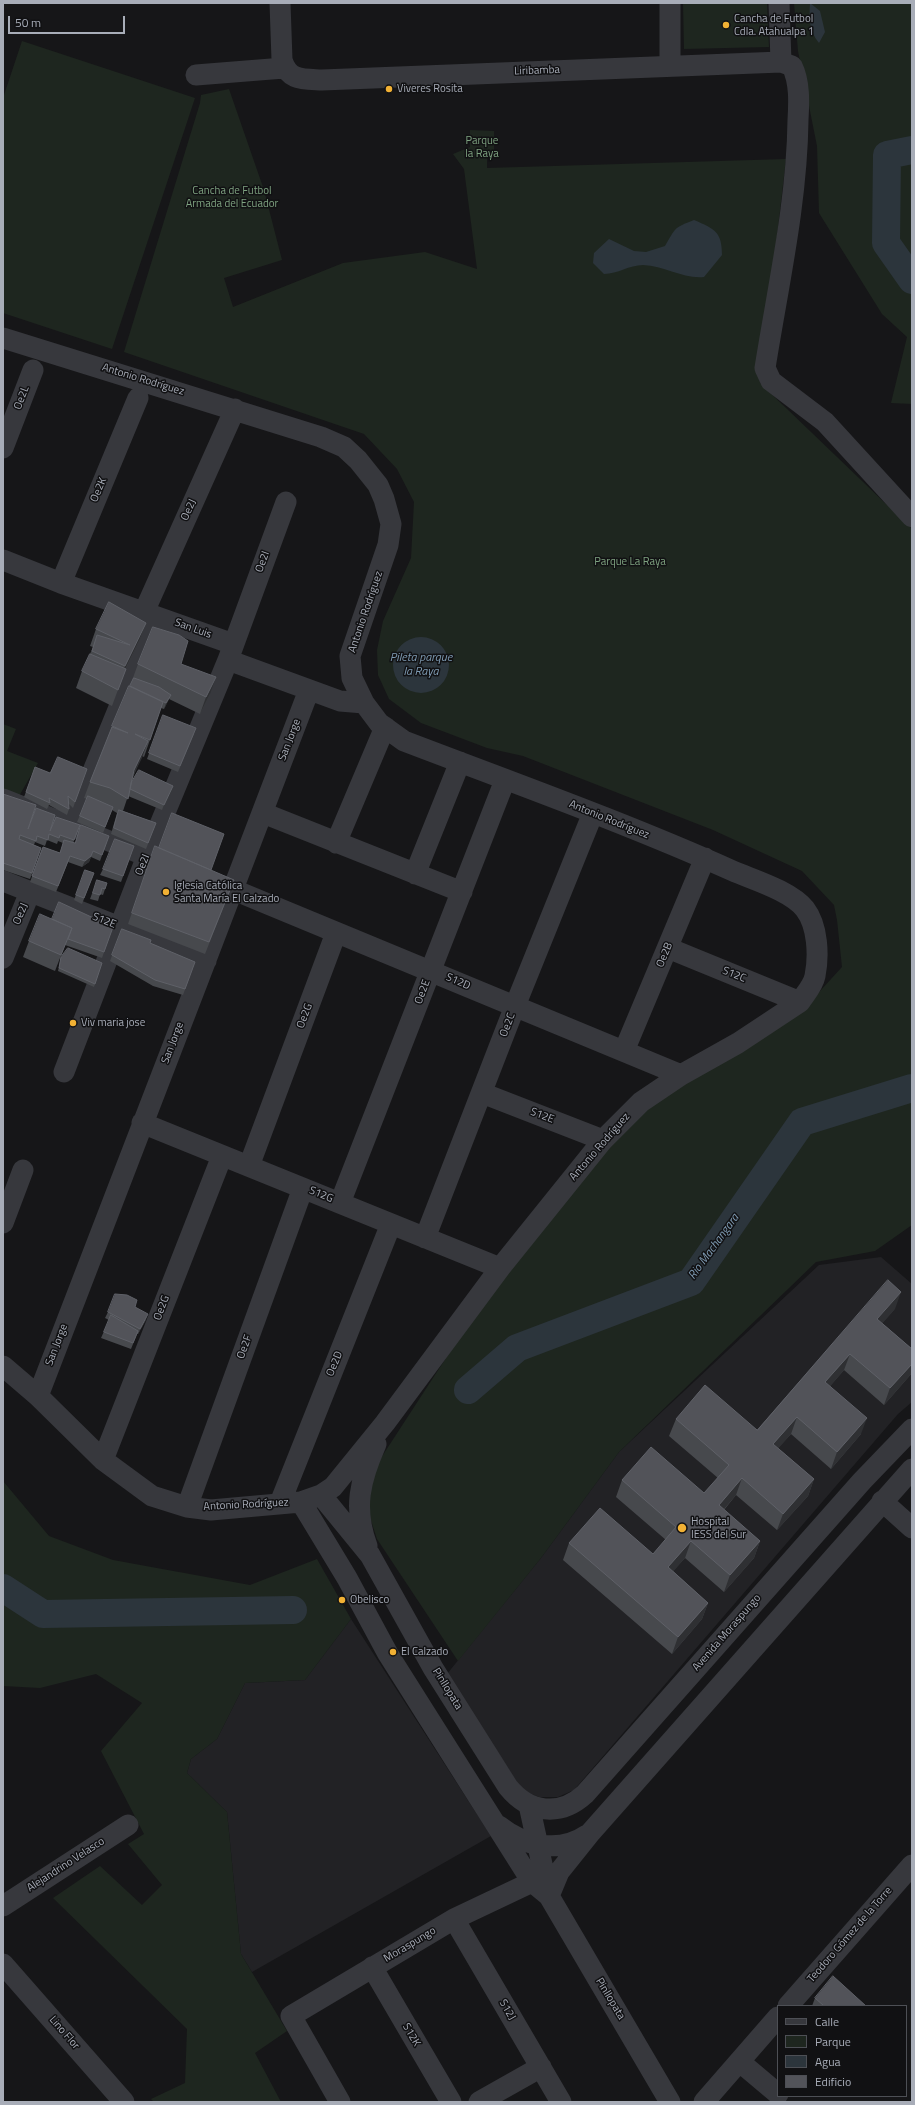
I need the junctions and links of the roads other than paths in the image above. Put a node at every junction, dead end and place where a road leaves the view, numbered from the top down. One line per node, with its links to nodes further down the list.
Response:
1 (280, 3): 6 (street)
2 (670, 3): 5 (street)
3 (779, 3): 4 (street)
4 (781, 62): 5 (street, Liribamba); 14 (street)
5 (670, 66): 6 (street, Liribamba)
6 (289, 72): 7 (street, Liribamba)
7 (196, 75)
8 (3, 338): 11 (street, Antonio Rodríguez)
9 (33, 370): 12 (street, Oe2L)
10 (138, 398): 16 (street, Oe2K)
11 (235, 409): 17 (street, Oe2J); 20 (street, Antonio Rodríguez)
12 (3, 448)
13 (286, 502): 18 (street, Oe2I)
14 (912, 517)
15 (3, 560): 16 (street, San Luis)
16 (61, 583): 17 (street, San Luis)
17 (144, 612): 18 (street, San Luis); 27 (street)
18 (231, 652): 19 (street, San Luis); 29 (street, Oe2I)
19 (309, 690): 20 (street, San Luis); 25 (street, San Jorge)
20 (364, 703): 21 (street, Antonio Rodríguez)
21 (385, 727): 22 (street, Antonio Rodríguez); 28 (street)
22 (460, 762): 23 (street, Antonio Rodríguez); 31 (street)
23 (505, 780): 26 (street, Antonio Rodríguez); 35 (street, Oe2E)
24 (3, 799): 27 (street)
25 (263, 813): 28 (street); 33 (street, San Jorge)
26 (593, 813): 30 (street, Antonio Rodríguez); 43 (street, Oe2C)
27 (71, 825): 29 (street)
28 (336, 843): 31 (street)
29 (147, 856): 36 (street, Oe2I)
30 (705, 858): 38 (street, Oe2B); 42 (street, Antonio Rodríguez)
31 (415, 874): 35 (street)
32 (3, 881): 34 (street, S12E)
33 (234, 890): 37 (street, S12D); 40 (street, San Jorge)
34 (30, 892): 36 (street, S12E); 39 (street, Oe2J)
35 (462, 892): 41 (street, Oe2E)
36 (119, 927): 40 (street, S12E); 45 (street, Oe2I)
37 (336, 933): 41 (street, S12D); 51 (street, Oe2G)
38 (668, 948): 42 (street, S12C); 44 (street, Oe2B)
39 (3, 958)
40 (206, 961): 48 (street, San Jorge)
41 (431, 971): 43 (street, S12D); 54 (street, Oe2E)
42 (800, 1002): 46 (street, Antonio Rodríguez)
43 (515, 1006): 44 (street, S12D); 47 (street, Oe2C)
44 (624, 1051): 46 (street, S12D)
45 (64, 1072)
46 (681, 1075): 49 (street, Antonio Rodríguez)
47 (482, 1093): 49 (street, S12E); 57 (street, Oe2C)
48 (142, 1123): 50 (street, S12G); 60 (street, San Jorge)
49 (603, 1140): 58 (street, Antonio Rodríguez)
50 (222, 1156): 51 (street, S12G); 63 (street, Oe2G)
51 (249, 1166): 53 (street, S12G)
52 (23, 1170): 55 (street)
53 (303, 1188): 54 (street, S12G); 69 (street, Oe2F)
54 (340, 1203): 56 (street, S12G)
55 (3, 1223)
56 (391, 1224): 57 (street, S12G); 68 (street, Oe2D)
57 (425, 1238): 58 (street, S12G)
58 (500, 1268): 61 (street, Antonio Rodríguez)
59 (3, 1366): 60 (street, Antonio Rodríguez)
60 (38, 1396): 63 (street, Antonio Rodríguez)
61 (385, 1423): 65 (street, Antonio Rodríguez); 71 (street, Antonio Rodríguez)
62 (912, 1429): 72 (street, Avenida Moraspungo)
63 (103, 1460): 69 (street, Antonio Rodríguez)
64 (912, 1469): 66 (street)
65 (321, 1495): 67 (street, Antonio Rodríguez); 71 (street, Pinllopata)
66 (882, 1501): 70 (street); 75 (street)
67 (301, 1502): 68 (street, Antonio Rodríguez); 73 (street, Pinllopata)
68 (280, 1504): 69 (street, Antonio Rodríguez)
69 (187, 1506)
70 (912, 1528)
71 (370, 1555): 72 (street, Pinllopata)
72 (530, 1805): 76 (street, Pinllopata)
73 (489, 1816): 76 (street, Pinllopata); 78 (street, Pinllopata)
74 (128, 1825): 80 (street, Alejandrino Velasco)
75 (591, 1832): 76 (street); 79 (street)
76 (538, 1845): 79 (street, Pinllopata)
77 (912, 1864): 84 (street, Teodoro Gómez de la Torre)
78 (532, 1882): 79 (street, Pinllopata); 81 (street, Moraspungo)
79 (549, 1896): 94 (street, Pinllopata)
80 (3, 1906)
81 (454, 1919): 83 (street, Moraspungo); 87 (street, S12J)
82 (3, 1964): 89 (street, Lino Flor)
83 (372, 1968): 90 (street, Moraspungo); 91 (street, S12K)
84 (789, 2005)
85 (777, 2018): 86 (street)
86 (740, 2062): 88 (street); 95 (street)
87 (540, 2067): 92 (street); 93 (street, S12J)
88 (777, 2093)
89 (124, 2102)
90 (340, 2102)
91 (451, 2102)
92 (479, 2102)
93 (561, 2102)
94 (670, 2102)
95 (704, 2102)

